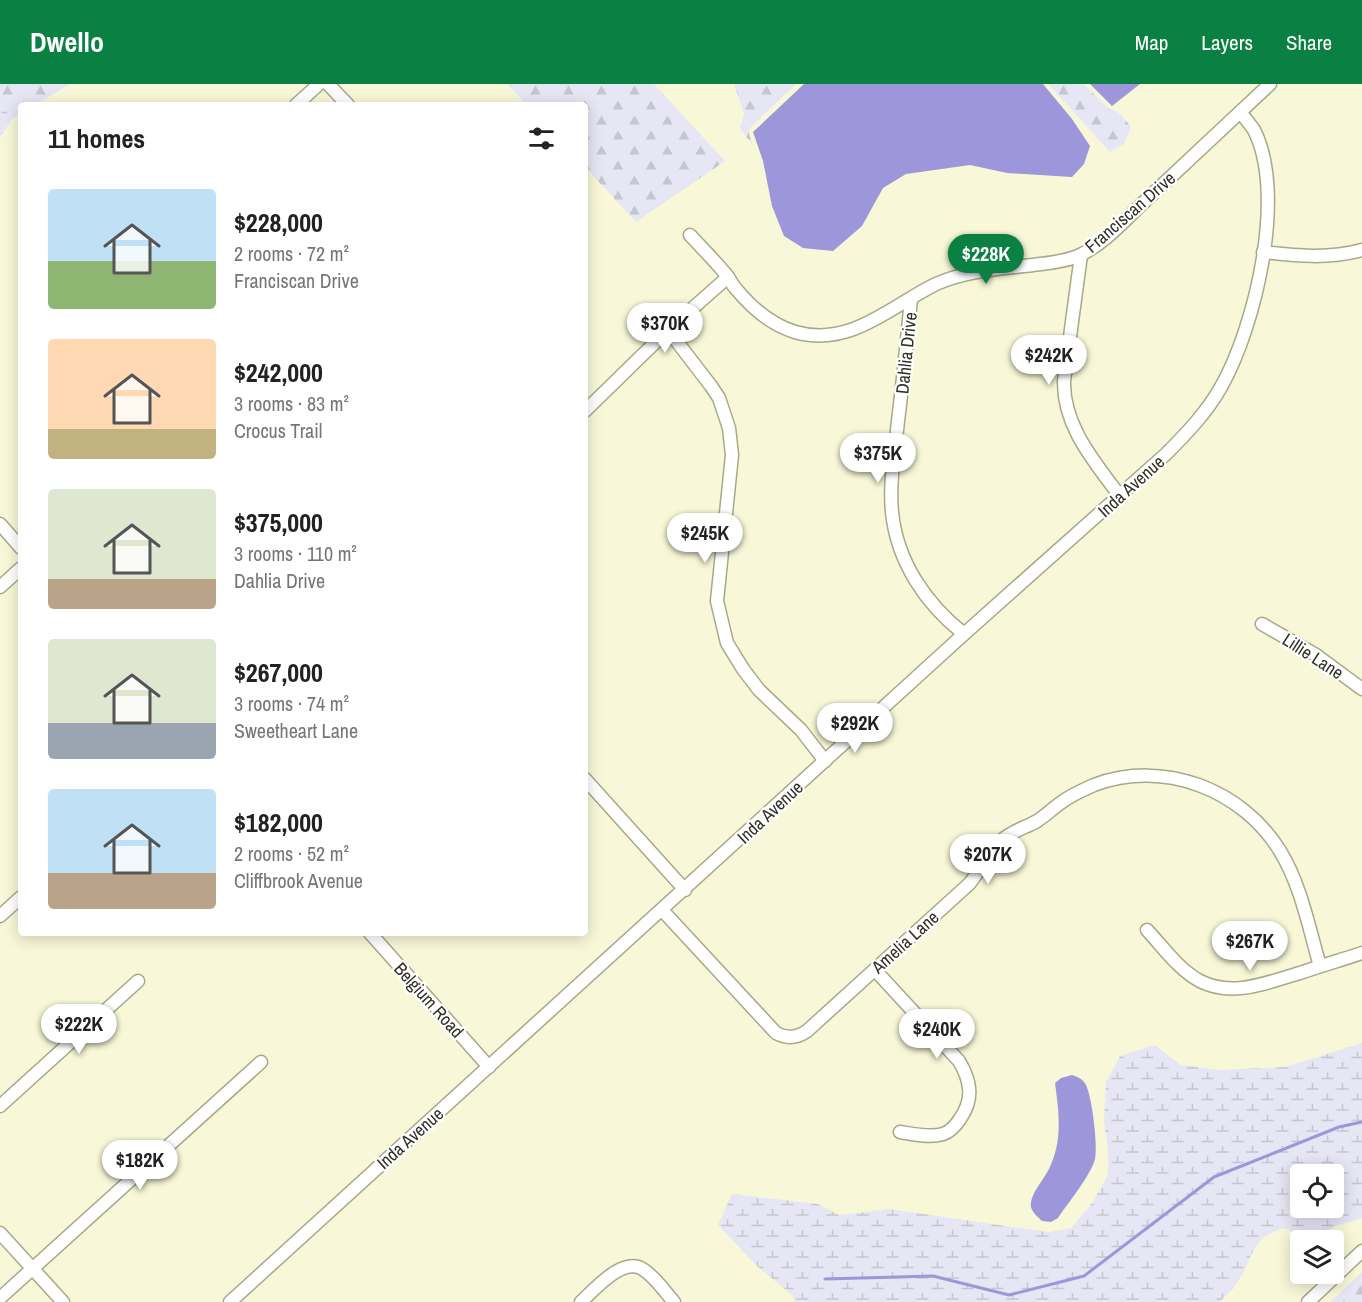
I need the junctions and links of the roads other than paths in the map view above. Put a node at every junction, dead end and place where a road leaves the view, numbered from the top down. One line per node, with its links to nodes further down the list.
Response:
1 (319, 84): 4 (street)
2 (328, 84): 5 (street)
3 (1269, 84): 6 (street, Franciscan Drive)
4 (299, 102)
5 (345, 102)
6 (1240, 112): 9 (street, Inda Avenue); 10 (street, Franciscan Drive)
7 (690, 235): 11 (street, Franciscan Drive)
8 (1362, 250): 9 (street)
9 (1263, 252): 15 (street, Inda Avenue)
10 (1081, 255): 12 (street, Franciscan Drive); 15 (street)
11 (728, 277): 12 (street, Franciscan Drive); 13 (street)
12 (911, 299): 21 (street, Dahlia Drive)
13 (668, 330): 14 (street); 23 (street)
14 (588, 408)
15 (1119, 495): 21 (street, Inda Avenue)
16 (0, 524): 17 (street)
17 (18, 545)
18 (18, 571): 19 (street)
19 (0, 587)
20 (1262, 624): 22 (street, Lillie Lane)
21 (964, 634): 23 (street, Inda Avenue)
22 (1362, 689)
23 (825, 761): 25 (street, Inda Avenue)
24 (588, 782): 25 (street)
25 (685, 890): 27 (street, Inda Avenue)
26 (18, 900): 28 (street)
27 (662, 910): 33 (street, Amelia Lane); 36 (street, Inda Avenue)
28 (0, 916)
29 (1147, 930): 32 (street)
30 (373, 936): 36 (street, Belgium Road)
31 (1362, 953): 32 (street)
32 (1320, 966): 33 (street, Amelia Lane)
33 (875, 969): 38 (street)
34 (138, 981): 37 (street)
35 (261, 1062): 41 (street)
36 (489, 1066): 44 (street, Inda Avenue)
37 (0, 1107)
38 (900, 1132)
39 (0, 1233): 41 (street)
40 (1362, 1251): 47 (street)
41 (33, 1269): 42 (street); 43 (street)
42 (0, 1298)
43 (63, 1302)
44 (230, 1302)
45 (581, 1302): 46 (street)
46 (674, 1302)
47 (1308, 1302)

